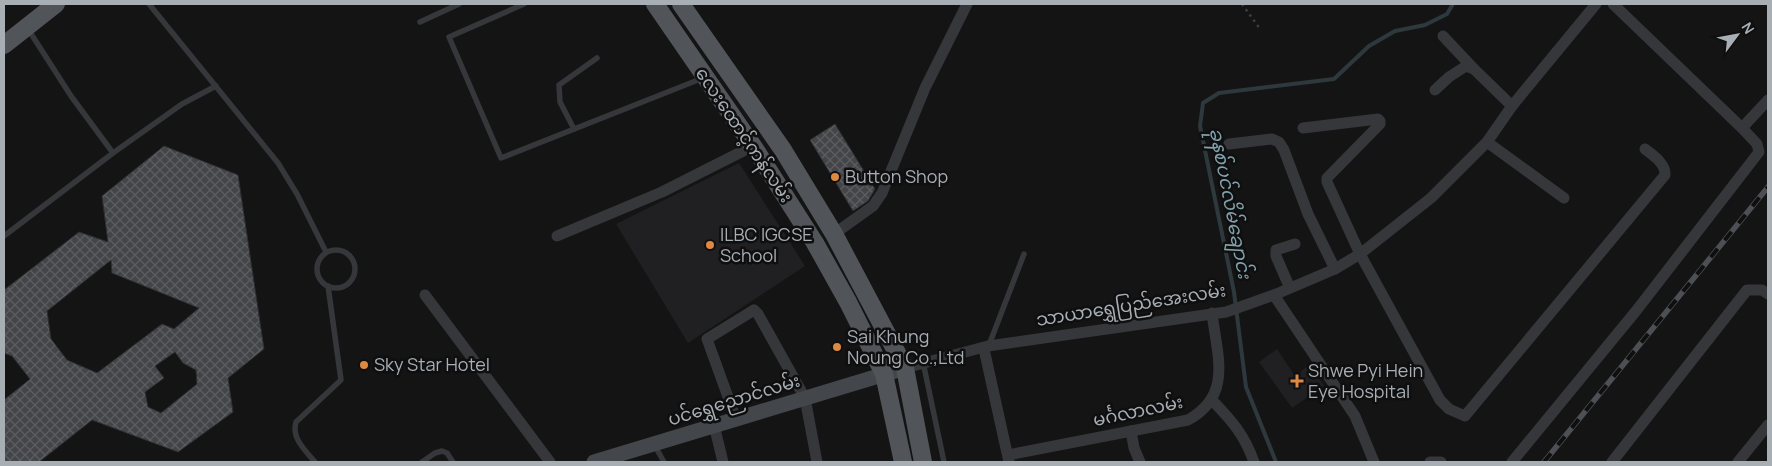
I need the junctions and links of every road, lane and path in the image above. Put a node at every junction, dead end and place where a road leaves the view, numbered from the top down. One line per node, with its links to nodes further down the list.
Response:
1 (56, 4): 12 (main road)
2 (149, 4): 19 (lane)
3 (459, 4): 11 (lane)
4 (524, 4): 25 (lane)
5 (655, 4): 18 (main road, လေးထောင့်ကန်လမ်း)
6 (681, 4): 26 (main road, လေးထောင့်ကန်လမ်း)
7 (967, 4): 33 (street)
8 (1242, 4): 13 (path)
9 (1596, 4): 22 (street, သာယာရွှေပြည်အေးလမ်း)
10 (1613, 4): 24 (street)
11 (420, 22)
12 (26, 27): 15 (main road); 31 (lane)
13 (1260, 29)
14 (1443, 36): 17 (street)
15 (4, 45)
16 (597, 58): 25 (lane)
17 (1474, 69): 20 (street); 22 (street)
18 (705, 77): 25 (lane); 29 (main road, လေးထောင့်ကန်လမ်း)
19 (216, 86): 31 (lane); 37 (lane)
20 (1435, 90)
21 (1768, 100): 24 (street)
22 (1512, 106): 27 (street, သာယာရွှေပြည်အေးလမ်း)
23 (1303, 128): 39 (street)
24 (1742, 128): 75 (street)
25 (574, 129)
26 (775, 139): 29 (main road); 33 (main road, လေးထောင့်ကန်လမ်း)
27 (1487, 142): 32 (street); 39 (street, သာယာရွှေပြည်အေးလမ်း)
28 (1229, 144): 40 (street)
29 (755, 149): 35 (street); 50 (main road, လေးထောင့်ကန်လမ်း)
30 (1645, 149): 39 (street)
31 (112, 153): 34 (lane)
32 (1564, 198)
33 (834, 234): 49 (main road, လေးထောင့်ကန်လမ်း)
34 (4, 236)
35 (557, 236)
36 (1295, 244): 42 (street)
37 (326, 252): 41 (lane); 41 (lane)
38 (1024, 254): 47 (lane)
39 (1360, 254): 40 (street, သာယာရွှေပြည်အေးလမ်း)
40 (1335, 269): 42 (street, သာယာရွှေပြည်အေးလမ်း)
41 (328, 286): 59 (lane)
42 (1289, 286): 45 (street, သာယာရွှေပြည်အေးလမ်း)
43 (1765, 292): 76 (street)
44 (425, 295): 62 (street)
45 (1274, 295): 46 (street, သာယာရွှေပြည်အေးလမ်း); 72 (street)
46 (1212, 313): 47 (street, သာယာရွှေပြည်အေးလမ်း); 52 (street, မင်္ဂလာလမ်း)
47 (986, 347): 48 (street, သာယာရွှေပြည်အေးလမ်း); 58 (street)
48 (923, 362): 49 (street, သာယာရွှေပြည်အေးလမ်း); 69 (lane)
49 (905, 368): 50 (street, သာယာရွှေပြည်အေးလမ်း); 68 (main road, လေးထောင့်ကန်လမ်း)
50 (884, 374): 51 (street, ပင်ရွှေညောင်လမ်း); 67 (main road, လေးထောင့်ကန်လမ်း)
51 (805, 398): 53 (street, ပင်ရွှေညောင်လမ်း); 53 (street); 66 (street)
52 (1212, 400): 55 (street, မင်္ဂလာလမ်း); 71 (street)
53 (736, 418): 54 (street, ပင်ရွှေညောင်လမ်း)
54 (714, 425): 57 (street, ပင်ရွှေညောင်လမ်း); 65 (street)
55 (1131, 431): 58 (street, မင်္ဂလာလမ်း); 70 (street)
56 (1766, 431): 77 (street)
57 (654, 444): 63 (street, ပင်ရွှေညောင်လမ်း); 64 (lane)
58 (1009, 459)
59 (315, 462)
60 (422, 462): 61 (lane)
61 (453, 462)
62 (550, 462)
63 (594, 462)
64 (664, 462)
65 (723, 462)
66 (817, 462)
67 (903, 462)
68 (923, 462)
69 (944, 462)
70 (1140, 462)
71 (1254, 462)
72 (1374, 462)
73 (1430, 462): 74 (street)
74 (1441, 462)
75 (1512, 462)
76 (1612, 462)
77 (1738, 462)

